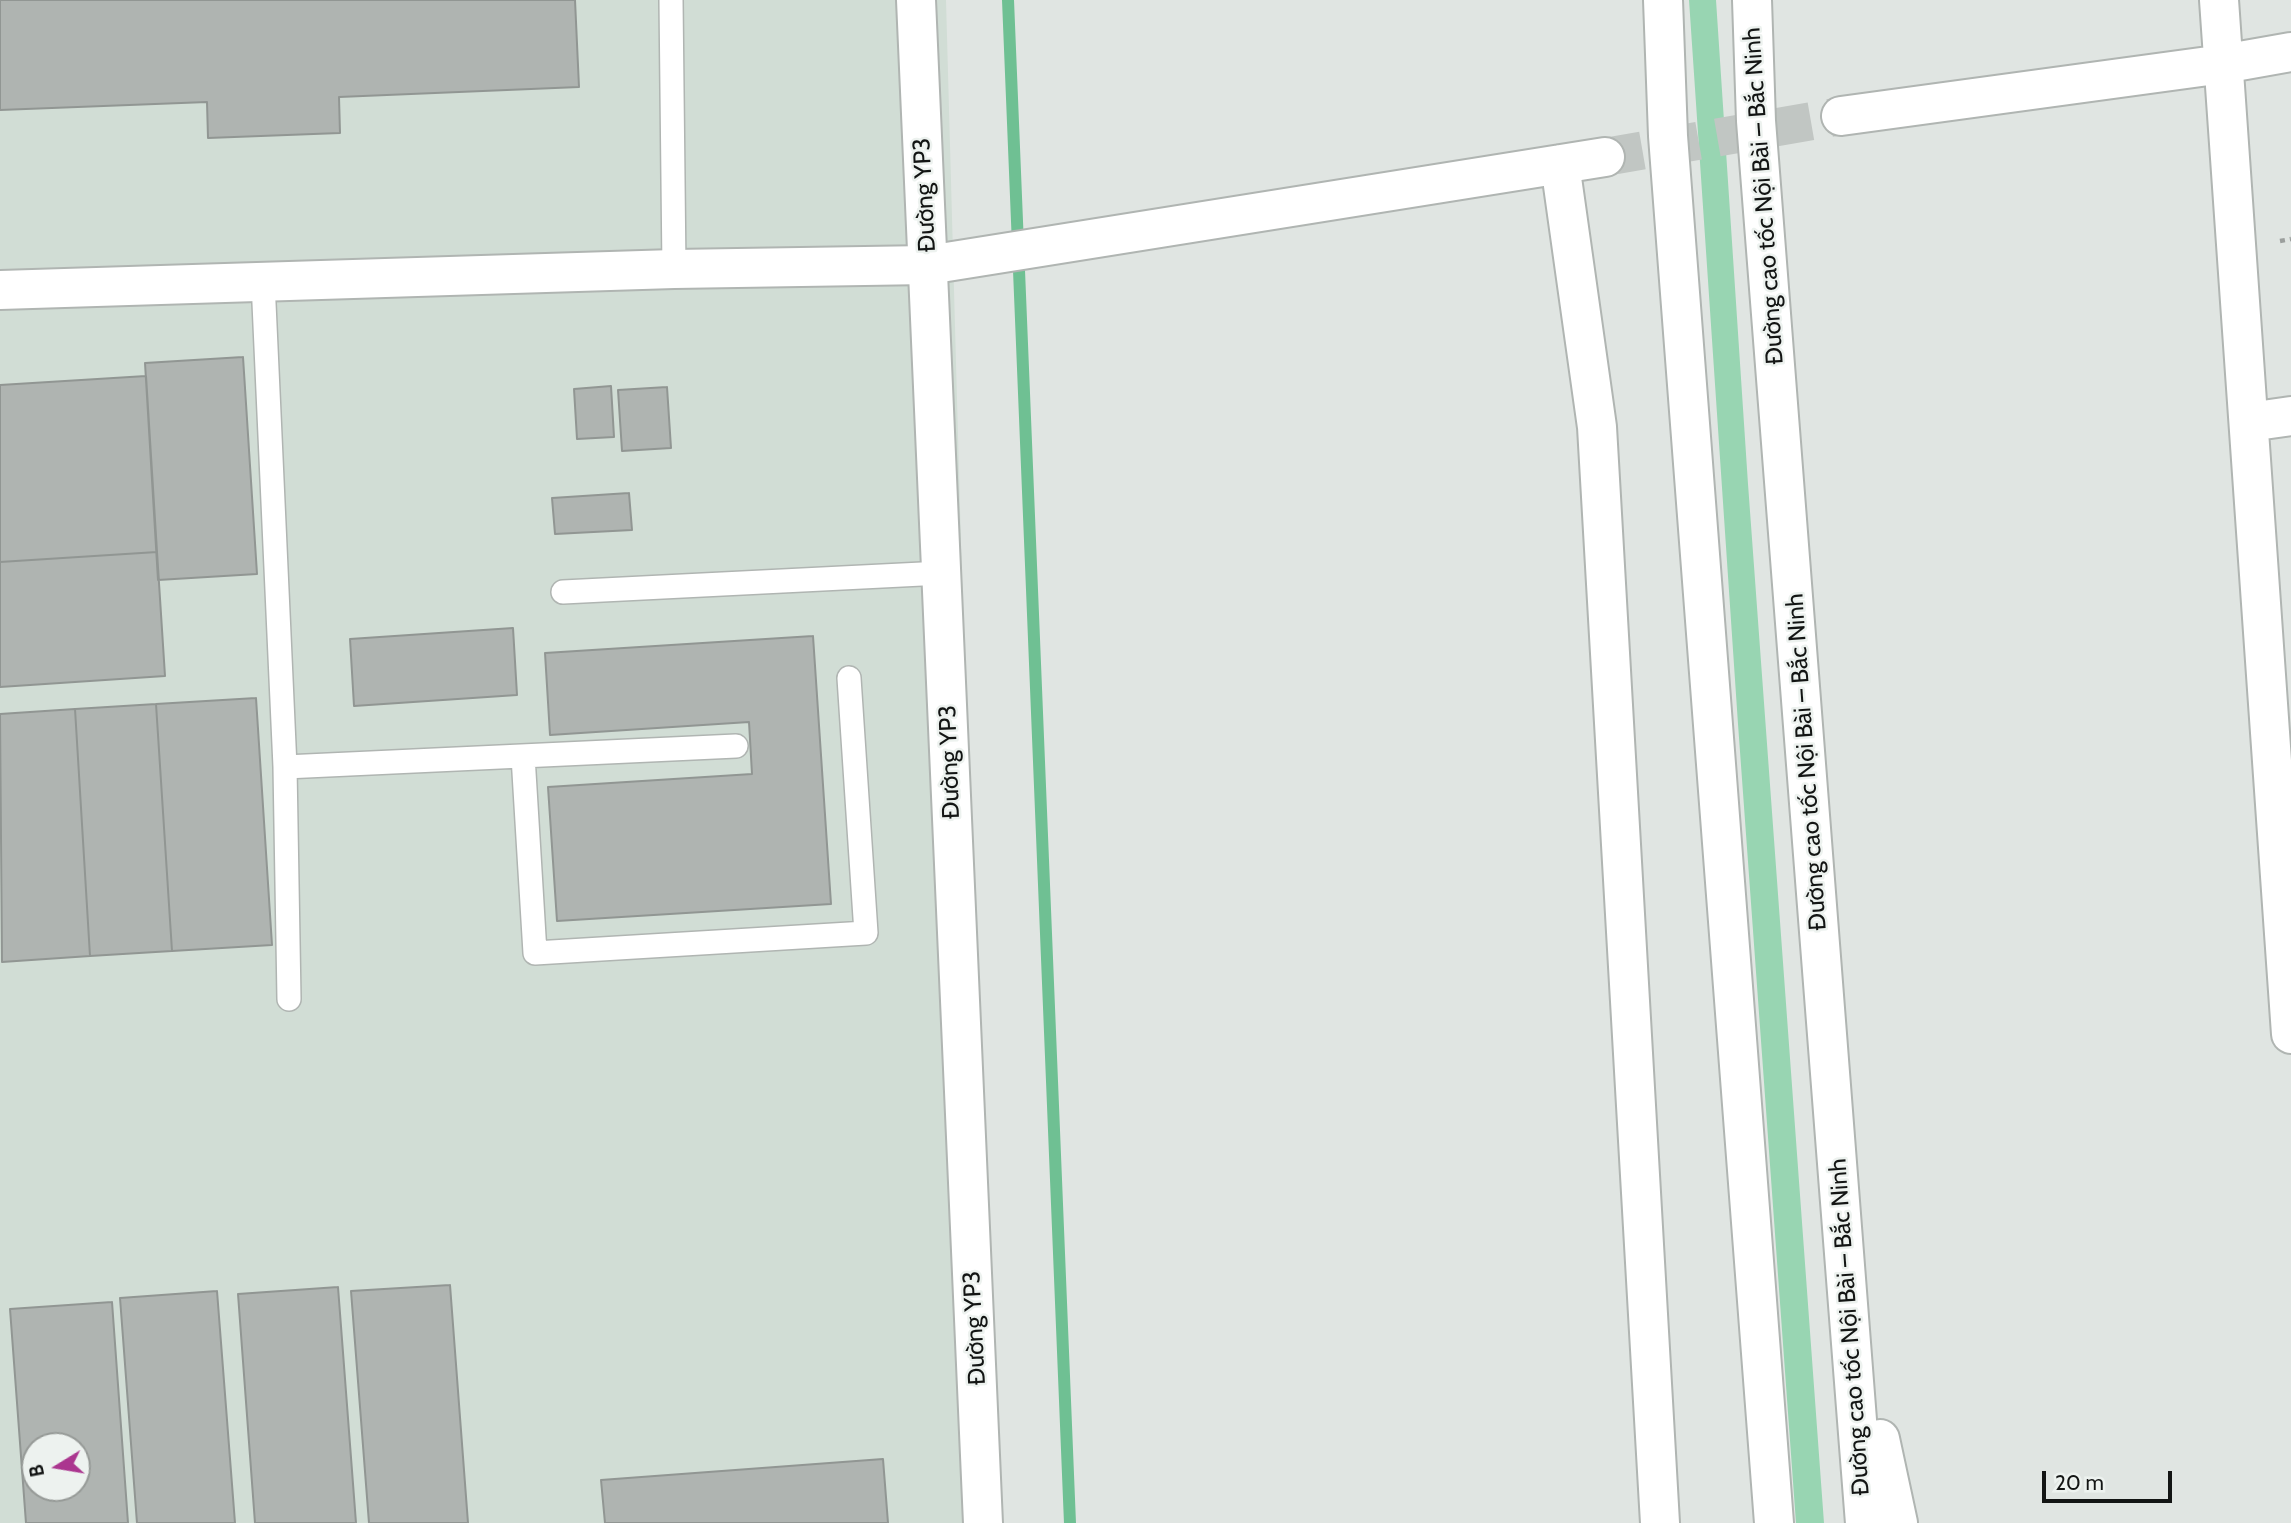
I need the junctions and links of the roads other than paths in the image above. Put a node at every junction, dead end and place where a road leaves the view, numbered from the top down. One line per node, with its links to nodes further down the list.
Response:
1 (671, 0): 12 (lane)
2 (916, 0): 11 (main road, Đường YP3)
3 (1663, 0): 28 (main road)
4 (1752, 0): 23 (main road, Đường cao tốc Nội Bài – Bắc Ninh)
5 (2219, 0): 7 (main road)
6 (2291, 52): 7 (main road)
7 (2223, 64): 8 (main road); 16 (main road)
8 (1840, 116)
9 (1605, 157): 10 (main road)
10 (1560, 164): 11 (main road); 27 (main road)
11 (928, 265): 12 (main road); 17 (main road, Đường YP3)
12 (674, 269): 13 (main road)
13 (263, 281): 14 (main road); 22 (lane)
14 (0, 290)
15 (2291, 416): 16 (main road)
16 (2249, 422): 25 (main road)
17 (942, 573): 18 (lane); 26 (main road, Đường YP3)
18 (563, 592)
19 (849, 678): 21 (lane)
20 (736, 746): 21 (lane)
21 (523, 756): 22 (lane)
22 (285, 767): 24 (lane)
23 (1824, 987): 29 (main road, Đường cao tốc Nội Bài – Bắc Ninh); 30 (main road)
24 (289, 999)
25 (2291, 1034)
26 (983, 1523)
27 (1660, 1523)
28 (1774, 1523)
29 (1865, 1523)
30 (1898, 1523)

